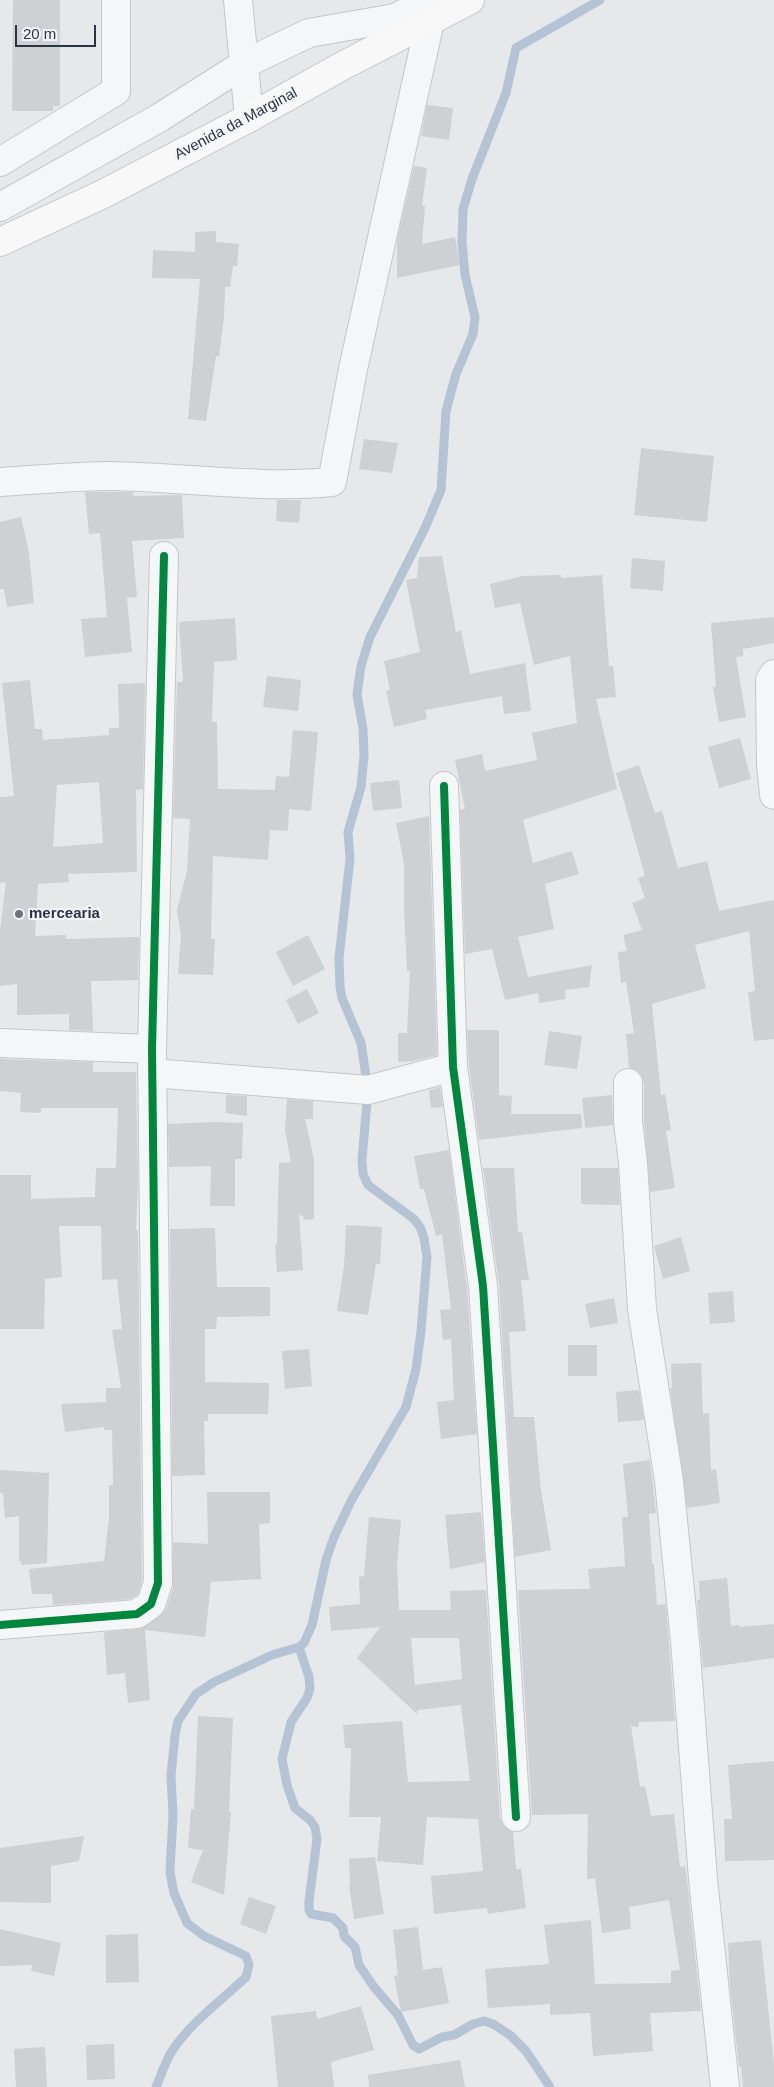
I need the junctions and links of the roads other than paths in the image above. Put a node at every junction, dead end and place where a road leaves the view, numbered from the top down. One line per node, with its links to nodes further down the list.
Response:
1 (116, 0): 7 (street)
2 (238, 0): 5 (street)
3 (470, 0): 4 (main road, Avenida da Marginal)
4 (430, 10): 5 (street); 6 (main road, Avenida da Marginal); 10 (street)
5 (244, 64): 6 (street); 8 (street)
6 (249, 118): 9 (main road, Avenida da Marginal)
7 (0, 162)
8 (0, 207)
9 (0, 242)
10 (0, 482)
11 (164, 556): 16 (street)
12 (774, 674): 14 (street)
13 (444, 786): 17 (street)
14 (774, 795)
15 (0, 1043): 16 (street)
16 (152, 1061): 17 (street); 19 (street)
17 (454, 1067): 20 (street)
18 (628, 1083): 21 (street)
19 (0, 1625)
20 (516, 1817)
21 (725, 2087)

